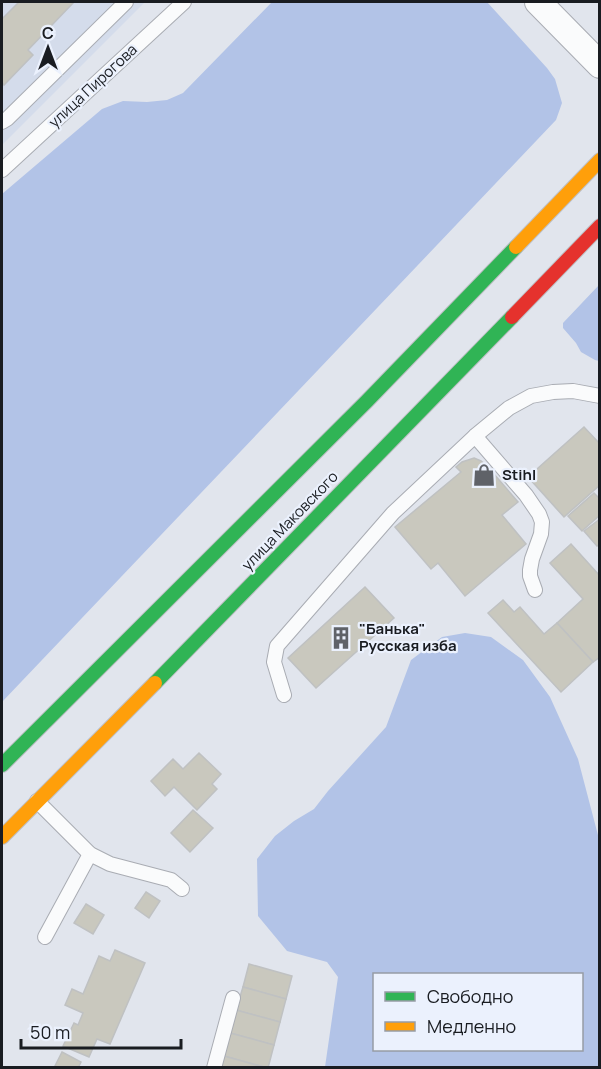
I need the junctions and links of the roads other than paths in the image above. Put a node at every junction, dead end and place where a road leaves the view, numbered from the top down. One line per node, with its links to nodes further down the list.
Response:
1 (126, 2): 5 (lane)
2 (184, 2): 7 (lane, улица Пирогова)
3 (538, 2): 4 (street)
4 (600, 65)
5 (2, 122)
6 (600, 160): 13 (highway, улица Маковского)
7 (2, 170)
8 (600, 226): 14 (highway, улица Маковского)
9 (600, 396): 10 (lane)
10 (475, 436): 11 (lane); 12 (lane)
11 (535, 590)
12 (284, 695)
13 (2, 765)
14 (37, 801): 15 (highway, улица Маковского); 16 (lane)
15 (2, 837)
16 (90, 854): 17 (lane); 18 (lane)
17 (182, 889)
18 (45, 937)
19 (233, 998): 20 (lane)
20 (214, 1068)

